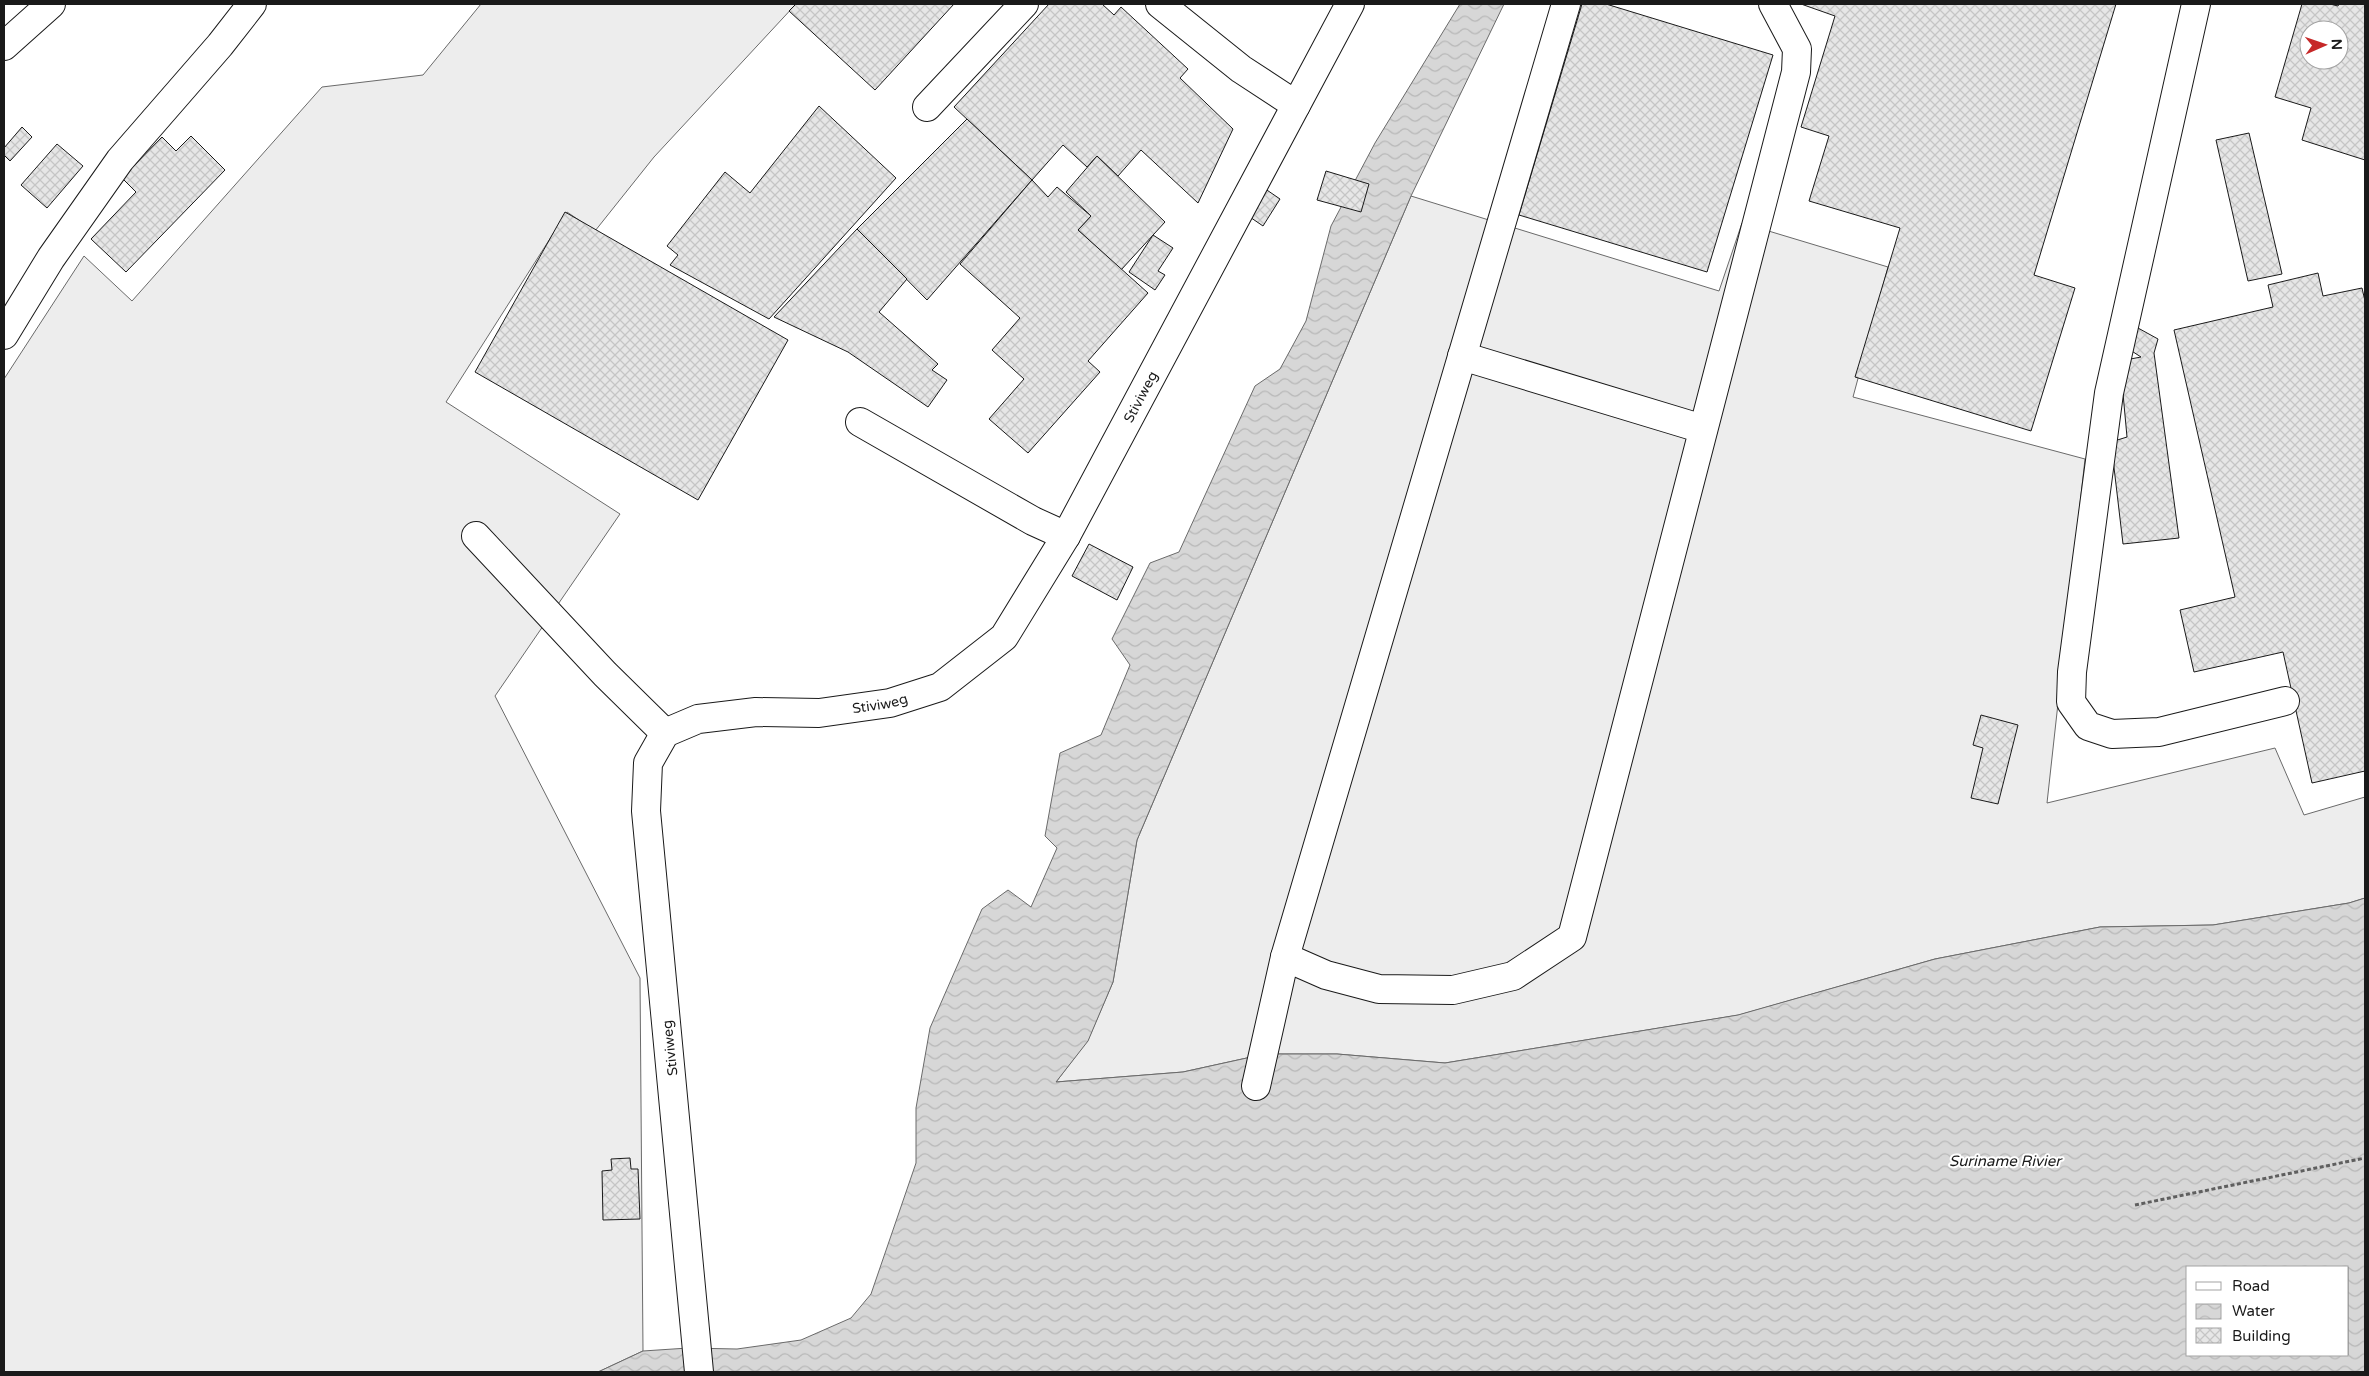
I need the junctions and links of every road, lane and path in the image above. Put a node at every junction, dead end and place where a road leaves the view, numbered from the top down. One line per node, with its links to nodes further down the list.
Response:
1 (51, 4): 9 (street)
2 (252, 4): 12 (street)
3 (1024, 4): 11 (street)
4 (1160, 4): 10 (street)
5 (1350, 4): 10 (street, Stiviweg)
6 (1566, 4): 13 (street)
7 (1773, 4): 15 (street)
8 (2196, 4): 18 (street)
9 (4, 46)
10 (1296, 105): 17 (street, Stiviweg)
11 (928, 107)
12 (4, 335)
13 (1462, 356): 15 (street); 20 (street)
14 (860, 422): 17 (street)
15 (1702, 429): 20 (street)
16 (476, 536): 19 (street)
17 (1066, 536): 19 (street, Stiviweg)
18 (2285, 701)
19 (664, 733): 24 (street, Stiviweg)
20 (1285, 957): 21 (street)
21 (1256, 1086)
22 (2365, 1158): 23 (path)
23 (2136, 1205)
24 (699, 1372)

